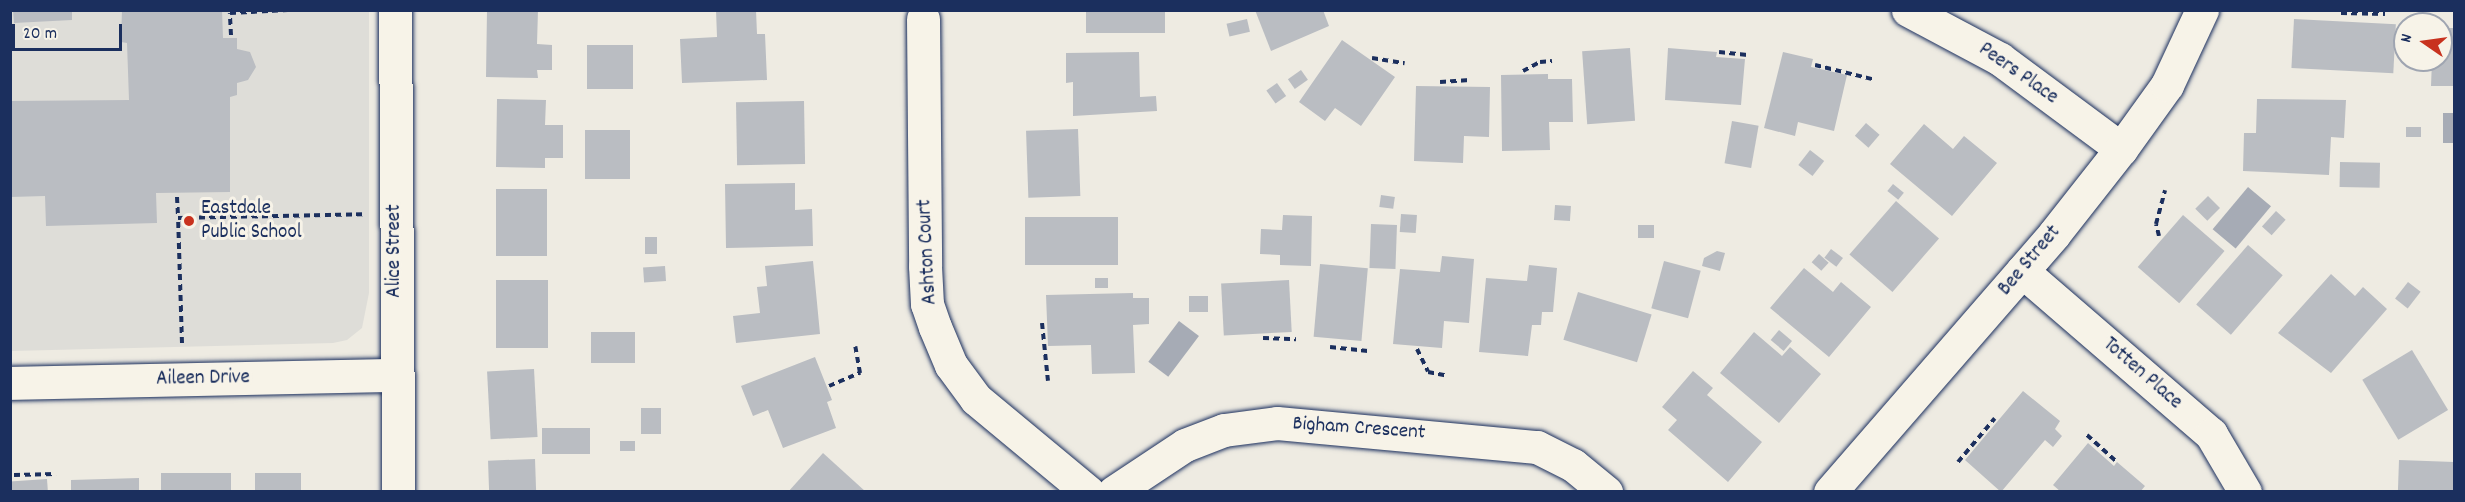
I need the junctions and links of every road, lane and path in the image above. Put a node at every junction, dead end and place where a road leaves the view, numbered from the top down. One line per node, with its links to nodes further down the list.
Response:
1 (288, 10): 8 (path)
2 (395, 10): 34 (street, Alice Street)
3 (1908, 10): 19 (street, Peers Place)
4 (2202, 10): 19 (street, Bee Street)
5 (2341, 13): 6 (path)
6 (2385, 14)
7 (923, 20): 46 (street, Ashton Court)
8 (231, 35)
9 (1719, 52): 10 (path)
10 (1750, 54)
11 (1372, 58): 13 (path)
12 (1552, 61): 15 (path)
13 (1406, 63)
14 (1815, 65): 16 (path)
15 (1522, 71)
16 (1872, 79)
17 (1470, 80): 18 (path)
18 (1440, 82)
19 (2121, 149): 25 (street, Bee Street)
20 (2165, 190): 24 (path)
21 (177, 197): 23 (path)
22 (373, 214): 23 (path)
23 (178, 218): 32 (path)
24 (2159, 236)
25 (2022, 271): 49 (street, Bee Street); 50 (street, Totten Place)
26 (1042, 323): 36 (path)
27 (1263, 338): 28 (path)
28 (1296, 339)
29 (855, 346): 38 (path)
30 (1330, 347): 33 (path)
31 (1417, 349): 35 (path)
32 (182, 351)
33 (1368, 351)
34 (396, 375): 37 (street, Aileen Drive); 45 (street, Alice Street)
35 (1448, 376)
36 (1048, 381)
37 (10, 383)
38 (829, 386)
39 (1995, 418): 42 (path)
40 (2087, 435): 41 (path)
41 (2115, 460)
42 (1958, 462)
43 (56, 474): 44 (path)
44 (14, 475)
45 (398, 492)
46 (1088, 492)
47 (1114, 492): 48 (street, Bigham Crescent)
48 (1606, 492)
49 (1830, 492)
50 (2246, 492)

